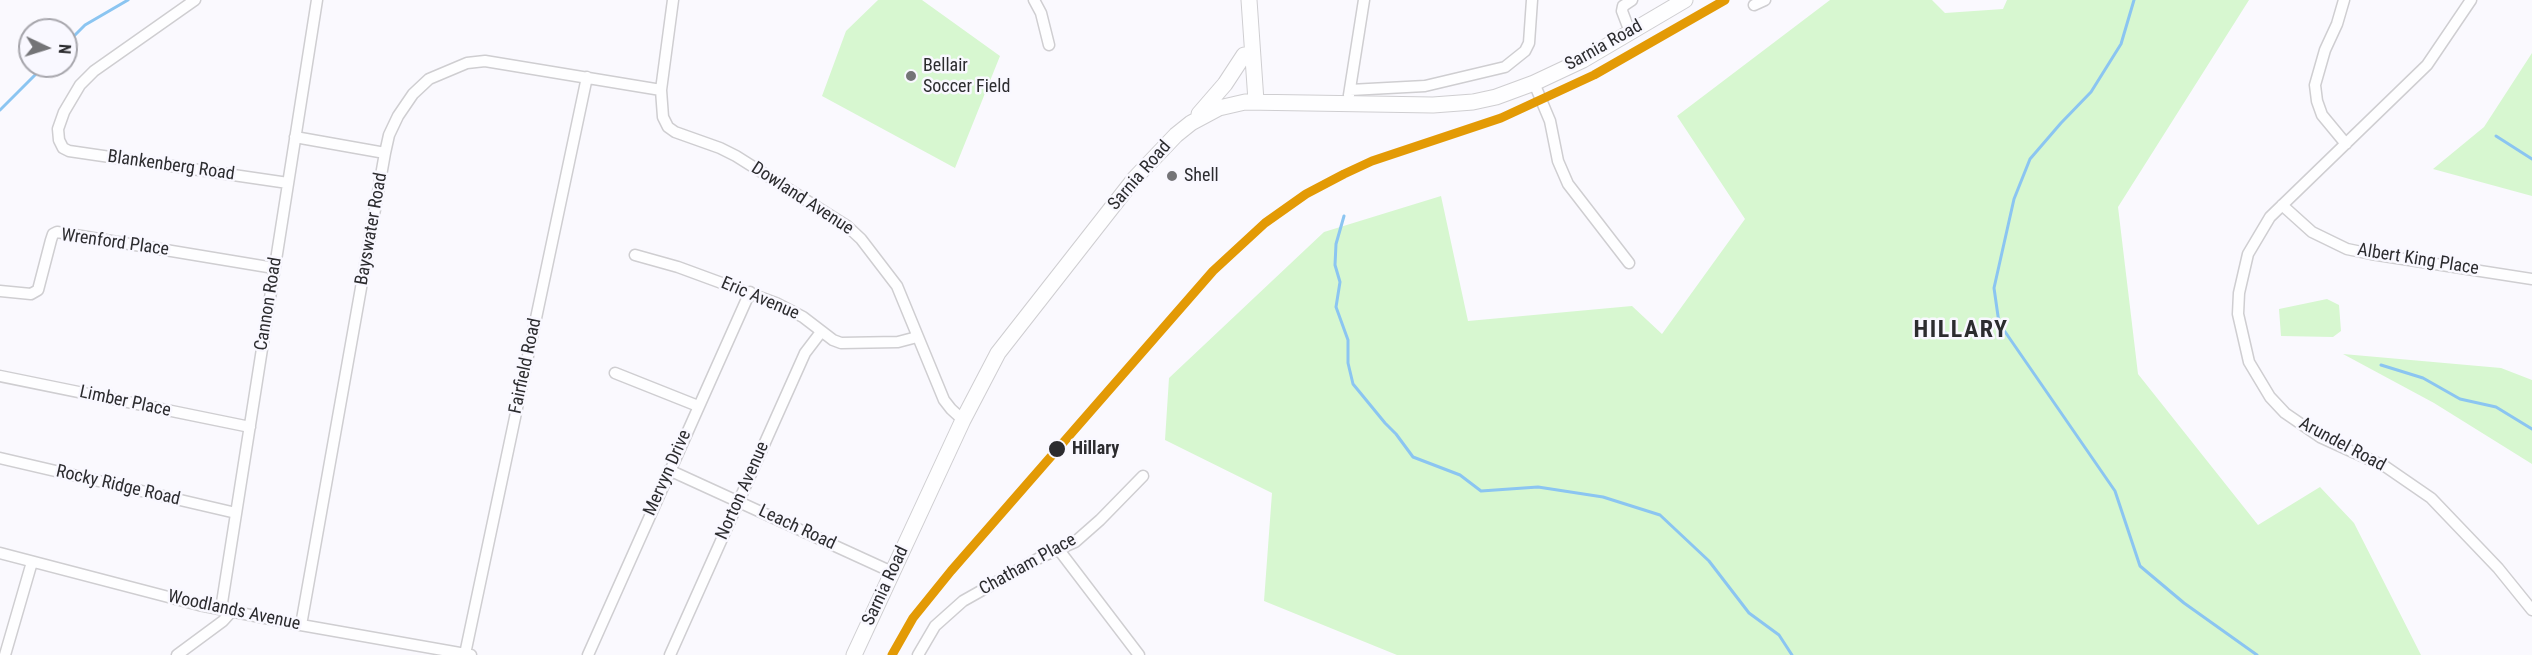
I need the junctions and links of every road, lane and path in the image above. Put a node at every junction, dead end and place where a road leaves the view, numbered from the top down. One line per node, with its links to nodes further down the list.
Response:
1 (195, 0): 24 (street, Blankenberg Road)
2 (317, 0): 21 (street, Cannon Road)
3 (673, 0): 17 (street, Dowland Avenue)
4 (1034, 0): 13 (street)
5 (1364, 0): 18 (street)
6 (1532, 0): 18 (street)
7 (1632, 0): 12 (street)
8 (1685, 0): 12 (main road, Sarnia Road)
9 (2344, 0): 22 (street)
10 (2470, 0): 22 (street, Arundel Road)
11 (1249, 4): 14 (main road); 19 (main road)
12 (1630, 32): 16 (main road, Sarnia Road)
13 (1049, 45)
14 (1244, 55): 19 (main road); 20 (main road)
15 (587, 77): 17 (street, Bayswater Road); 23 (street, Bayswater Road); 55 (street, Fairfield Road)
16 (1534, 83): 18 (main road, Sarnia Road); 27 (street)
17 (661, 90): 33 (street, Dowland Avenue)
18 (1349, 97): 19 (main road, Sarnia Road)
19 (1251, 101): 20 (main road, Sarnia Road)
20 (1191, 123): 37 (main road, Sarnia Road)
21 (296, 137): 23 (street); 24 (street, Cannon Road)
22 (2346, 144): 25 (street, Arundel Road)
23 (385, 153): 50 (street, Bayswater Road)
24 (288, 183): 28 (street, Cannon Road)
25 (2282, 205): 29 (street, Albert King Place); 49 (street, Arundel Road)
26 (635, 255): 31 (street, Eric Avenue)
27 (1629, 263)
28 (274, 268): 30 (street, Wrenford Place); 38 (street, Cannon Road)
29 (2532, 279)
30 (0, 291)
31 (750, 292): 32 (street, Eric Avenue); 36 (street, Mervyn Drive)
32 (821, 332): 33 (street, Eric Avenue); 42 (street, Norton Avenue)
33 (917, 337): 37 (street, Dowland Avenue)
34 (615, 373): 36 (street)
35 (0, 376): 38 (street, Limber Place)
36 (698, 406): 40 (street, Mervyn Drive)
37 (963, 420): 47 (main road, Sarnia Road)
38 (250, 427): 43 (street, Cannon Road)
39 (0, 458): 43 (street, Rocky Ridge Road)
40 (669, 470): 42 (street, Leach Road); 56 (street, Mervyn Drive)
41 (1143, 476): 44 (street, Chatham Place)
42 (738, 501): 47 (street, Leach Road); 57 (street, Norton Avenue)
43 (236, 513): 48 (street, Cannon Road)
44 (1059, 550): 59 (street, Chatham Place); 60 (street)
45 (0, 553): 46 (street, Woodlands Avenue)
46 (32, 562): 48 (street, Woodlands Avenue); 52 (street)
47 (892, 572): 58 (main road, Sarnia Road)
48 (227, 610): 50 (street, Woodlands Avenue); 53 (street)
49 (2532, 610)
50 (301, 625): 51 (street, Woodlands Avenue)
51 (445, 650): 54 (street); 55 (street, Woodlands Avenue)
52 (5, 655)
53 (177, 655)
54 (434, 655)
55 (468, 655)
56 (588, 655)
57 (670, 655)
58 (854, 655)
59 (918, 655)
60 (1139, 655)

